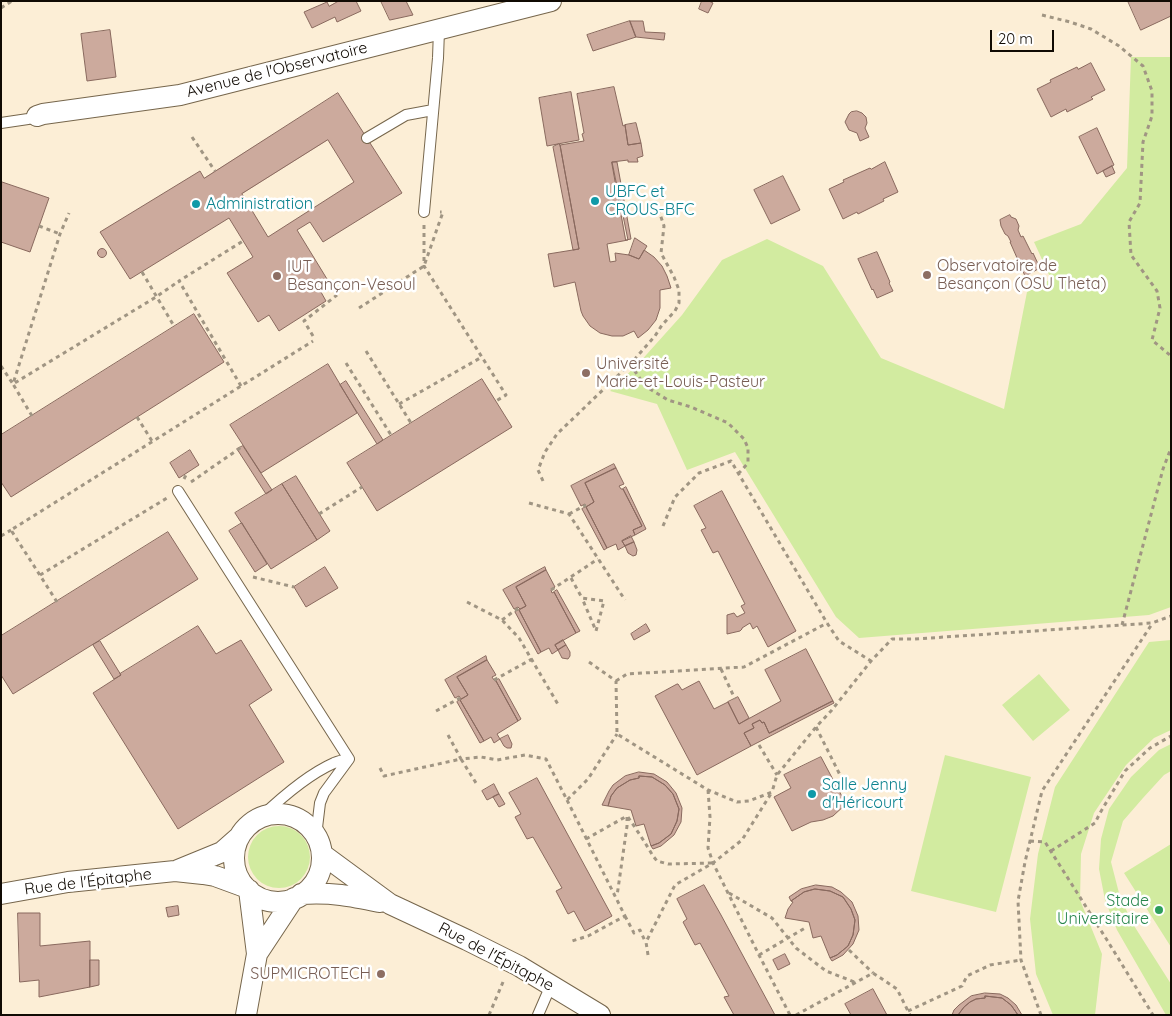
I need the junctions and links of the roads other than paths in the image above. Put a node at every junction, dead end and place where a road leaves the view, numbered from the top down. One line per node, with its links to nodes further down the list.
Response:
1 (550, 1): 2 (street, Avenue de l'Observatoire)
2 (439, 30): 3 (lane); 4 (street, Avenue de l'Observatoire)
3 (433, 110): 6 (lane); 7 (lane)
4 (37, 116): 5 (lane, Avenue de l'Observatoire)
5 (1, 123)
6 (367, 138)
7 (424, 212)
8 (178, 491): 9 (lane)
9 (349, 760): 10 (lane); 12 (lane)
10 (261, 817): 11 (street); 12 (street)
11 (239, 837): 13 (street, Rue de l'Épitaphe); 14 (street)
12 (319, 845): 16 (street); 17 (street, Rue de l'Épitaphe)
13 (175, 871): 14 (street, Rue de l'Épitaphe); 15 (street, Rue de l'Épitaphe)
14 (247, 888): 16 (street); 18 (street)
15 (1, 894)
16 (298, 896): 17 (street, Rue de l'Épitaphe); 18 (street)
17 (390, 904): 19 (street, Rue de l'Épitaphe)
18 (257, 954): 20 (street)
19 (551, 985): 21 (lane); 22 (street, Rue de l'Épitaphe)
20 (246, 1015)
21 (538, 1015)
22 (600, 1015)

